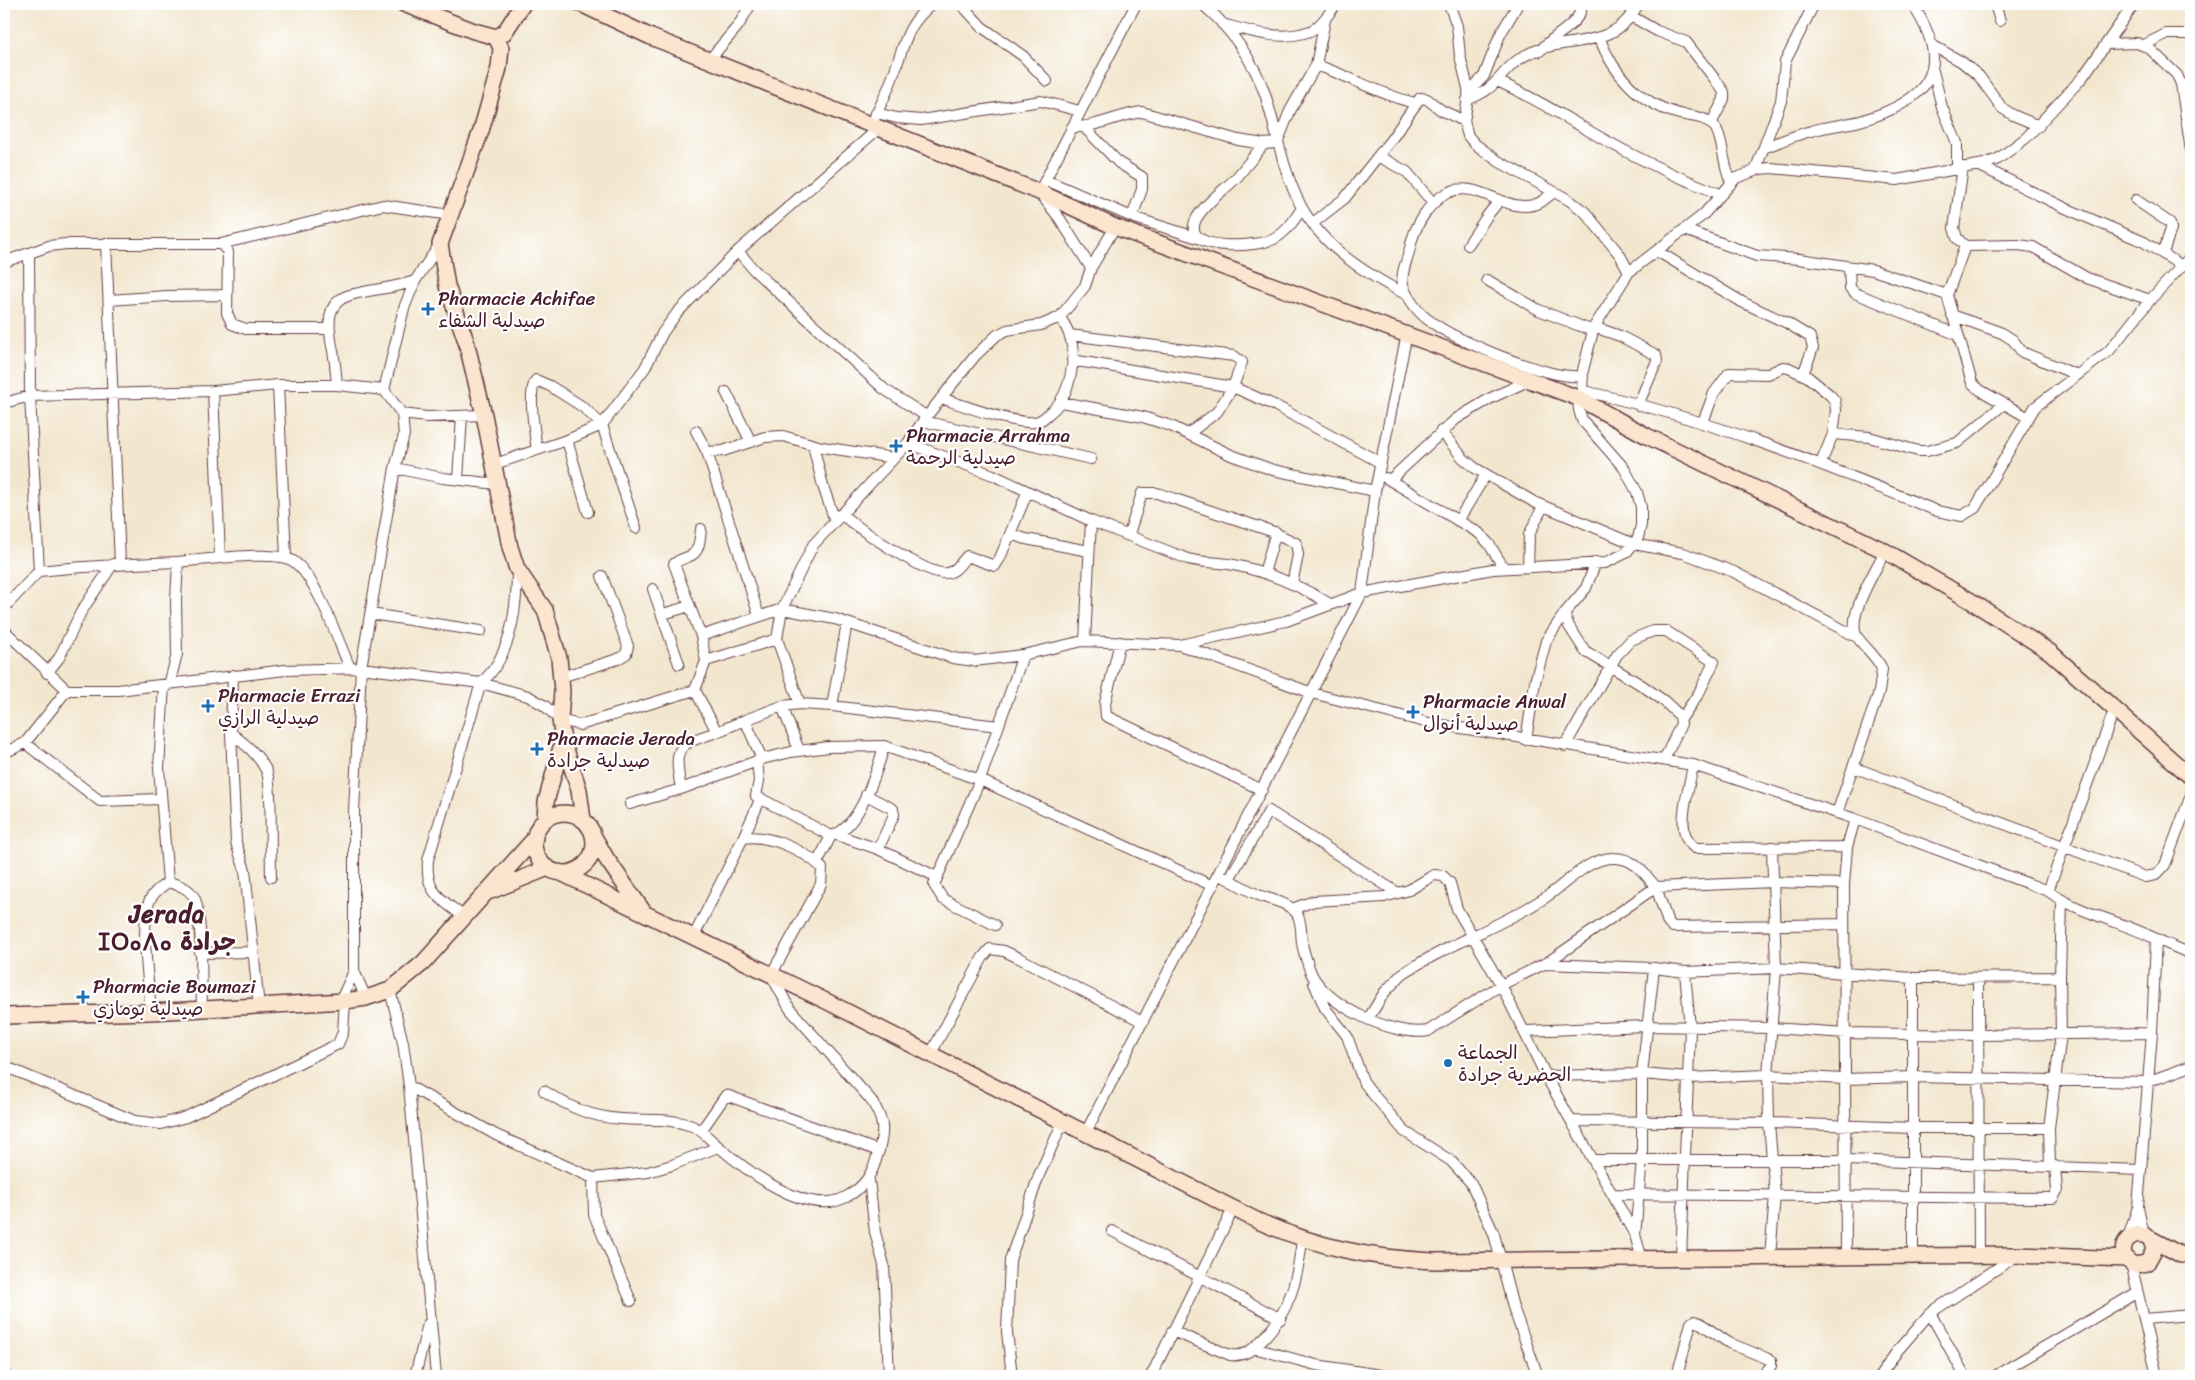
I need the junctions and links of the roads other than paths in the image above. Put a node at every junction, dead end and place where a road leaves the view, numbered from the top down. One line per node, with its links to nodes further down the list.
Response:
1 (404, 4): 23 (street)
2 (523, 4): 23 (street)
3 (581, 4): 29 (street)
4 (751, 4): 29 (street)
5 (932, 4): 39 (street)
6 (961, 4): 32 (street)
7 (1136, 4): 36 (street)
8 (1202, 4): 21 (street)
9 (1336, 4): 19 (street)
10 (1449, 4): 34 (street)
11 (1518, 4): 34 (street)
12 (1578, 4): 28 (street)
13 (1638, 4): 18 (street)
14 (1814, 4): 46 (street)
15 (1912, 4): 26 (street)
16 (1995, 4): 20 (street)
17 (2134, 4): 25 (street)
18 (1631, 16): 24 (street); 40 (street)
19 (1325, 20): 21 (street); 30 (street)
20 (2000, 21)
21 (1222, 24): 44 (street)
22 (2191, 34): 27 (street)
23 (496, 37): 60 (street)
24 (1599, 37): 28 (street); 40 (street)
25 (2107, 44): 27 (street); 41 (street)
26 (1932, 45): 31 (street); 41 (street)
27 (2144, 45): 37 (street)
28 (1540, 51): 33 (street)
29 (710, 59): 39 (street)
30 (1316, 65): 35 (street); 44 (street)
31 (1933, 71): 46 (street); 50 (street)
32 (1047, 81)
33 (1497, 81): 34 (street); 55 (street)
34 (1468, 97): 38 (street)
35 (1415, 103): 38 (street); 48 (street)
36 (1080, 111): 39 (street); 42 (street)
37 (2189, 119): 47 (street)
38 (1464, 121): 54 (street)
39 (875, 122): 53 (street); 71 (street)
40 (1711, 124): 52 (street)
41 (2038, 126): 49 (street)
42 (1072, 127): 43 (street); 53 (street)
43 (1084, 127): 45 (street); 61 (street)
44 (1277, 143): 45 (street); 59 (street)
45 (1264, 144): 65 (street)
46 (1764, 148): 51 (street)
47 (2191, 152)
48 (1378, 156): 58 (street); 62 (street)
49 (1978, 165): 50 (street); 73 (street)
50 (1960, 168): 51 (street); 70 (street)
51 (1755, 171): 52 (street)
52 (1731, 182): 55 (street)
53 (1043, 186): 61 (street); 63 (street); 79 (street)
54 (1554, 192): 57 (street); 80 (street)
55 (1720, 194): 64 (street)
56 (2136, 200): 73 (street)
57 (1499, 201): 58 (street); 69 (street)
58 (1433, 203): 84 (street)
59 (1302, 208): 62 (street); 65 (street)
60 (450, 215): 67 (street); 68 (street)
61 (1132, 217): 65 (street)
62 (1313, 223): 84 (street)
63 (1115, 227): 79 (street); 92 (street)
64 (1685, 230): 72 (street); 78 (street)
65 (1202, 239)
66 (106, 243): 67 (street); 74 (street); 86 (street)
67 (221, 244): 83 (street)
68 (440, 244): 82 (street); 115 (street)
69 (1468, 245)
70 (1965, 246): 85 (street); 87 (street)
71 (738, 251): 118 (street); 120 (street)
72 (1657, 251): 80 (street); 96 (street)
73 (2163, 253): 77 (street)
74 (29, 254): 76 (street); 107 (street)
75 (2191, 256): 77 (street)
76 (4, 262)
77 (2182, 266): 87 (street)
78 (1849, 267): 85 (street); 94 (street)
79 (1091, 268): 89 (street)
80 (1629, 272): 91 (street)
81 (1487, 280): 91 (street)
82 (415, 281): 90 (street); 103 (street)
83 (227, 295): 86 (street); 90 (street)
84 (1407, 295): 98 (street)
85 (1947, 295): 88 (street)
86 (109, 300): 106 (street)
87 (2150, 300): 97 (street)
88 (1952, 315): 94 (street); 97 (street)
89 (1060, 317): 93 (street); 109 (street)
90 (328, 329): 101 (street)
91 (1594, 329): 98 (street); 113 (street)
92 (1407, 333): 99 (street); 133 (street)
93 (1070, 335): 95 (street); 102 (street)
94 (1958, 335): 112 (street)
95 (1072, 360): 102 (street); 110 (street)
96 (1802, 374): 119 (street); 124 (street)
97 (2077, 376): 117 (street)
98 (1583, 377): 108 (street)
99 (1530, 380): 108 (street); 122 (street)
100 (278, 385): 101 (street); 104 (street); 158 (street)
101 (337, 385): 103 (street)
102 (1233, 387): 123 (street); 133 (street)
103 (384, 390): 114 (street)
104 (213, 391): 106 (street); 157 (street)
105 (726, 392): 126 (street)
106 (112, 395): 107 (street); 161 (street)
107 (30, 396): 111 (street); 165 (street)
108 (1580, 396): 113 (street); 154 (street); 156 (street)
109 (941, 398): 110 (street); 118 (street)
110 (1061, 402): 123 (street)
111 (4, 403)
112 (2004, 404): 117 (street); 124 (street)
113 (1638, 405): 119 (street)
114 (402, 414): 116 (street); 136 (street)
115 (484, 415): 116 (street); 135 (street)
116 (462, 416): 139 (street)
117 (2027, 417): 134 (street)
118 (924, 418): 127 (street); 132 (street)
119 (1703, 422): 134 (street)
120 (602, 425): 125 (street); 129 (street); 149 (street)
121 (696, 431): 130 (street)
122 (1442, 431): 138 (street); 140 (street)
123 (1188, 434): 142 (street)
124 (1833, 434): 134 (street)
125 (567, 440): 129 (street); 145 (street)
126 (751, 442): 128 (street); 130 (street)
127 (908, 443): 131 (street); 143 (street)
128 (813, 445): 131 (street); 146 (street)
129 (537, 450): 135 (street)
130 (707, 452): 178 (street)
131 (894, 458): 146 (street)
132 (1091, 459)
133 (1381, 463): 137 (street)
134 (1821, 463)
135 (495, 464): 141 (street)
136 (395, 468): 139 (street); 175 (street)
137 (1378, 476): 140 (street); 142 (street)
138 (1485, 476): 144 (street); 148 (street)
139 (458, 479): 141 (street)
140 (1390, 480): 148 (street)
141 (497, 484): 164 (street)
142 (1375, 491): 170 (street)
143 (1028, 493): 147 (street); 152 (street)
144 (1543, 506): 154 (street); 162 (street)
145 (588, 512)
146 (838, 517): 152 (street); 174 (street)
147 (1091, 521): 153 (street); 155 (street)
148 (1458, 521): 163 (street)
149 (636, 528)
150 (701, 529): 172 (street)
151 (1276, 532): 153 (street); 166 (street); 168 (street)
152 (1010, 534): 155 (street)
153 (1129, 534): 166 (street)
154 (1634, 544): 160 (street); 183 (street)
155 (1089, 551): 185 (street)
156 (1885, 551): 183 (street); 204 (street)
157 (220, 557): 158 (street); 159 (street)
158 (286, 557): 192 (street)
159 (178, 562): 161 (street); 197 (street)
160 (1596, 562): 162 (street); 177 (street)
161 (117, 563): 165 (street); 193 (street)
162 (1528, 567): 163 (street)
163 (1504, 568): 170 (street)
164 (517, 569): 195 (street); 196 (street)
165 (39, 570): 173 (street)
166 (1264, 573): 168 (street)
167 (602, 576): 195 (street)
168 (1292, 584): 171 (street)
169 (653, 589): 176 (street)
170 (1362, 593): 171 (street); 200 (street)
171 (1330, 604): 187 (street)
172 (690, 606): 176 (street); 182 (street)
173 (4, 608)
174 (782, 609): 178 (street); 179 (street); 184 (street)
175 (371, 614): 181 (street); 192 (street)
176 (663, 614): 190 (street)
177 (1564, 614): 191 (street); 212 (street)
178 (758, 616): 182 (street)
179 (847, 623): 188 (street); 203 (street)
180 (4, 630): 193 (street)
181 (481, 631)
182 (701, 636): 189 (street)
183 (1857, 637): 221 (street)
184 (776, 639): 189 (street); 201 (street)
185 (1085, 641): 186 (street); 188 (street)
186 (1120, 642): 187 (street); 225 (street)
187 (1180, 645): 200 (street)
188 (1023, 655): 208 (street)
189 (706, 661): 199 (street)
190 (679, 664)
191 (1611, 666): 205 (street); 205 (street); 215 (street)
192 (356, 668): 194 (street); 196 (street); 271 (street)
193 (47, 673): 198 (street)
194 (234, 675): 197 (street); 210 (street)
195 (561, 677): 206 (street)
196 (481, 682): 206 (street); 258 (street)
197 (166, 685): 198 (street); 228 (street)
198 (67, 690): 213 (street)
199 (695, 690): 206 (street); 209 (street)
200 (1312, 693): 212 (street); 225 (street)
201 (800, 704): 202 (street); 203 (street)
202 (782, 706): 207 (street); 216 (street)
203 (832, 706): 208 (street)
204 (2115, 708): 222 (street); 238 (street)
205 (1681, 719): 219 (street)
206 (560, 720): 211 (street)
207 (745, 720): 209 (street); 218 (street)
208 (998, 726): 223 (street)
209 (717, 732): 224 (street)
210 (232, 733): 244 (street); 265 (street)
211 (563, 740): 233 (street); 234 (street)
212 (1526, 740): 215 (street)
213 (25, 743): 217 (street); 228 (street)
214 (884, 746): 216 (street); 223 (street); 226 (street)
215 (1565, 746): 219 (street)
216 (798, 750): 218 (street)
217 (4, 753)
218 (760, 760): 224 (street); 229 (street)
219 (1664, 760): 220 (street)
220 (1693, 765): 231 (street); 239 (street)
221 (1853, 767): 231 (street); 238 (street)
222 (2191, 777)
223 (980, 780): 245 (street); 250 (street)
224 (681, 789): 230 (street)
225 (1262, 790): 246 (street)
226 (866, 795): 235 (street); 241 (street)
227 (2191, 795): 238 (street)
228 (161, 799): 247 (street)
229 (760, 800): 235 (street); 237 (street)
230 (630, 804)
231 (1837, 813): 232 (street)
232 (1855, 819): 240 (street); 252 (street)
233 (545, 820): 234 (street); 236 (street)
234 (587, 826): 243 (street); 257 (street)
235 (834, 835): 241 (street); 242 (street)
236 (535, 838): 243 (street); 253 (street)
237 (743, 838): 242 (street); 262 (street)
238 (2065, 846): 252 (street)
239 (1772, 847): 240 (street); 248 (street)
240 (1847, 847): 249 (street)
241 (878, 849): 245 (street)
242 (817, 863): 273 (street)
243 (554, 870): 253 (street); 257 (street)
244 (271, 877)
245 (937, 877): 260 (street)
246 (1224, 877): 250 (street); 254 (street); 256 (street)
247 (168, 882): 266 (street); 285 (street)
248 (1774, 882): 249 (street); 251 (street); 261 (street)
249 (1844, 884): 259 (street)
250 (1213, 886): 288 (street)
251 (1656, 887): 261 (street); 263 (street); 268 (street)
252 (2048, 891): 255 (street)
253 (487, 892): 258 (street)
254 (1398, 893): 256 (street); 263 (street)
255 (2062, 901): 264 (street); 276 (street)
256 (1292, 909): 275 (street)
257 (643, 911): 262 (street)
258 (465, 918): 280 (street)
259 (1844, 924): 261 (street); 274 (street)
260 (995, 925)
261 (1775, 926): 270 (street)
262 (694, 936): 273 (street)
263 (1473, 936): 279 (street); 287 (street)
264 (2156, 939): 267 (street); 293 (street)
265 (253, 952): 266 (street); 283 (street)
266 (200, 953): 284 (street)
267 (2191, 954)
268 (1544, 964): 269 (street); 279 (street)
269 (1654, 968): 272 (street); 289 (street)
270 (1776, 968): 272 (street); 274 (street); 291 (street)
271 (354, 971): 281 (street); 282 (street)
272 (1685, 972): 290 (street)
273 (771, 975): 298 (street); 324 (street)
274 (1845, 975): 277 (street); 294 (street)
275 (1313, 976): 287 (street); 359 (street)
276 (2060, 977): 278 (street); 296 (street)
277 (1914, 978): 278 (street); 295 (street)
278 (1978, 978): 297 (street)
279 (1502, 985): 287 (street); 292 (street)
280 (390, 990): 281 (street); 310 (street)
281 (366, 998): 282 (street)
282 (342, 1001): 283 (street); 299 (street)
283 (259, 1007): 284 (street)
284 (202, 1010): 285 (street)
285 (151, 1012): 286 (street)
286 (4, 1016)
287 (1368, 1019)
288 (1143, 1022): 298 (street); 322 (street)
289 (1646, 1026): 290 (street); 292 (street); 301 (street)
290 (1690, 1028): 291 (street); 305 (street)
291 (1771, 1028): 294 (street); 303 (street)
292 (1526, 1031): 302 (street)
293 (2152, 1032): 296 (street); 309 (street)
294 (1846, 1033): 295 (street); 306 (street)
295 (1913, 1033): 297 (street); 304 (street)
296 (2061, 1034): 297 (street); 308 (street)
297 (1979, 1035): 307 (street)
298 (930, 1055): 312 (street)
299 (4, 1066)
300 (2191, 1066): 309 (street)
301 (1642, 1074): 302 (street); 305 (street); 314 (street)
302 (1546, 1076): 313 (street)
303 (1768, 1076): 305 (street); 306 (street); 315 (street)
304 (1913, 1077): 306 (street); 307 (street); 318 (street)
305 (1688, 1078): 316 (street)
306 (1844, 1079): 317 (street)
307 (1977, 1079): 308 (street); 319 (street)
308 (2054, 1080): 309 (street); 320 (street)
309 (2146, 1082): 333 (street)
310 (409, 1086): 334 (street); 366 (street)
311 (544, 1091): 321 (street)
312 (1063, 1122): 322 (street); 374 (street)
313 (1572, 1122): 314 (street); 325 (street)
314 (1642, 1123): 316 (street); 326 (street)
315 (1768, 1123): 316 (street); 317 (street); 329 (street)
316 (1685, 1124): 327 (street)
317 (1844, 1127): 318 (street); 328 (street)
318 (1914, 1128): 319 (street); 330 (street)
319 (1978, 1128): 320 (street); 331 (street)
320 (2048, 1128): 332 (street)
321 (701, 1131): 323 (street); 324 (street)
322 (1086, 1132): 344 (street)
323 (718, 1147): 334 (street); 335 (street)
324 (879, 1151): 335 (street)
325 (1594, 1160): 326 (street); 336 (street)
326 (1642, 1160): 327 (street); 337 (street)
327 (1683, 1160): 329 (street); 339 (street)
328 (1846, 1160): 329 (street); 330 (street); 340 (street)
329 (1772, 1162): 338 (street)
330 (1912, 1164): 331 (street); 341 (street)
331 (1978, 1166): 332 (street); 342 (street)
332 (2052, 1166): 333 (street); 342 (street)
333 (2141, 1170): 343 (street)
334 (593, 1178): 363 (street)
335 (869, 1180): 373 (street)
336 (1612, 1194): 337 (street); 346 (street)
337 (1639, 1194): 339 (street); 346 (street)
338 (1774, 1194): 339 (street); 340 (street); 355 (street)
339 (1682, 1195): 358 (street)
340 (1847, 1196): 341 (street); 356 (street)
341 (1913, 1197): 342 (street); 352 (street)
342 (1979, 1199): 353 (street)
343 (2138, 1207): 347 (street); 349 (street)
344 (1233, 1209): 348 (street); 361 (street)
345 (1112, 1231): 361 (street)
346 (1635, 1235): 357 (street)
347 (2148, 1237): 349 (street); 351 (street); 360 (street)
348 (1302, 1239): 359 (street); 367 (street)
349 (2126, 1240): 354 (street); 360 (street)
350 (2016, 1255): 353 (street); 354 (street); 364 (street)
351 (2186, 1255): 360 (street)
352 (1913, 1256): 353 (street); 356 (street)
353 (1979, 1256)
354 (2090, 1256): 360 (street)
355 (1770, 1257): 356 (street); 358 (street)
356 (1846, 1257)
357 (1642, 1259): 358 (street); 359 (street)
358 (1680, 1259)
359 (1500, 1261): 377 (street)
360 (2136, 1262): 362 (street)
361 (1199, 1276): 367 (street); 369 (street)
362 (2136, 1288): 368 (street); 382 (street)
363 (631, 1301)
364 (1930, 1313): 380 (street); 381 (street)
365 (2191, 1315): 368 (street)
366 (430, 1318): 371 (street); 372 (street)
367 (1281, 1318): 370 (street)
368 (2145, 1319): 383 (street)
369 (1172, 1330): 370 (street); 375 (street)
370 (1254, 1348): 376 (street)
371 (415, 1376)
372 (436, 1376)
373 (889, 1376)
374 (1012, 1376)
375 (1151, 1376)
376 (1387, 1376)
377 (1538, 1376)
378 (1678, 1376): 379 (street)
379 (1762, 1376)
380 (1880, 1376)
381 (1965, 1376)
382 (1995, 1376)
383 (2157, 1376)

